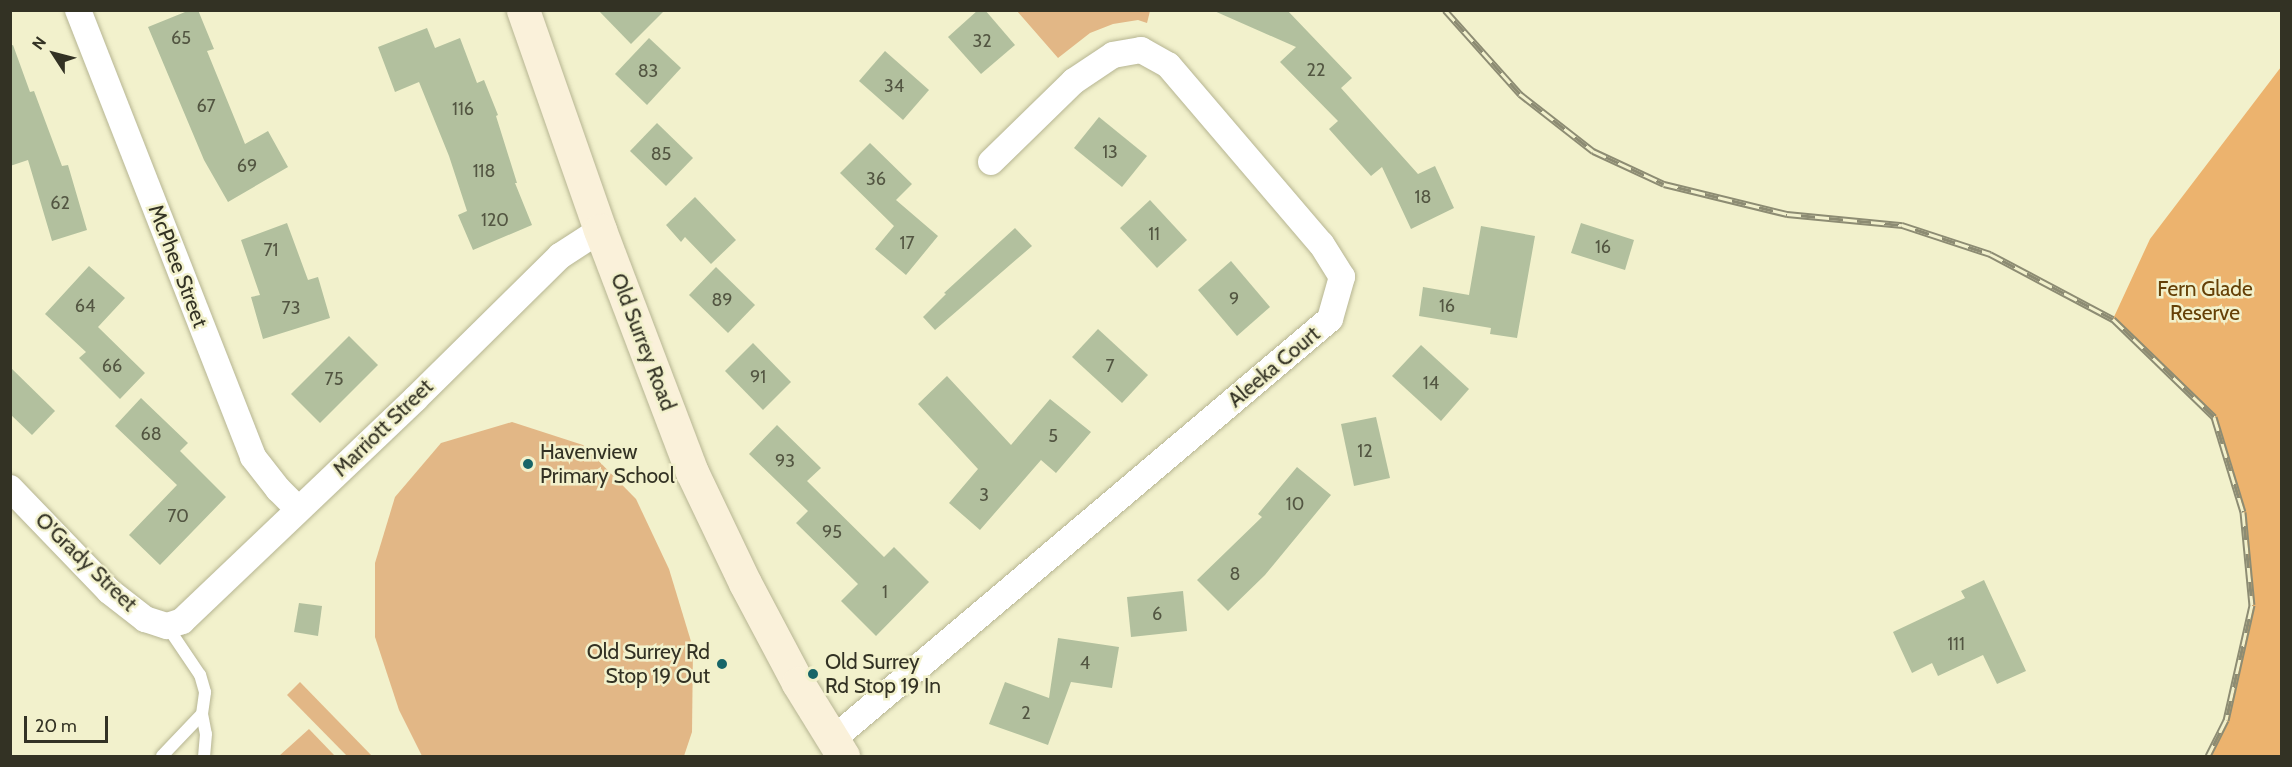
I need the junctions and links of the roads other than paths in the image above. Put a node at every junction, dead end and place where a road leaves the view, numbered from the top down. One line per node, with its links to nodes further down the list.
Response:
1 (78, 10): 6 (street, McPhee Street)
2 (523, 10): 4 (main road, Old Surrey Road)
3 (991, 162): 9 (street, Aleeka Court)
4 (600, 230): 6 (street, Marriott Street); 9 (main road, Old Surrey Road)
5 (10, 488): 7 (street, O'Grady Street)
6 (298, 509): 7 (street, Marriott Street)
7 (167, 626): 8 (lane)
8 (202, 714): 10 (lane); 11 (lane)
9 (837, 748)
10 (162, 756)
11 (204, 756)

